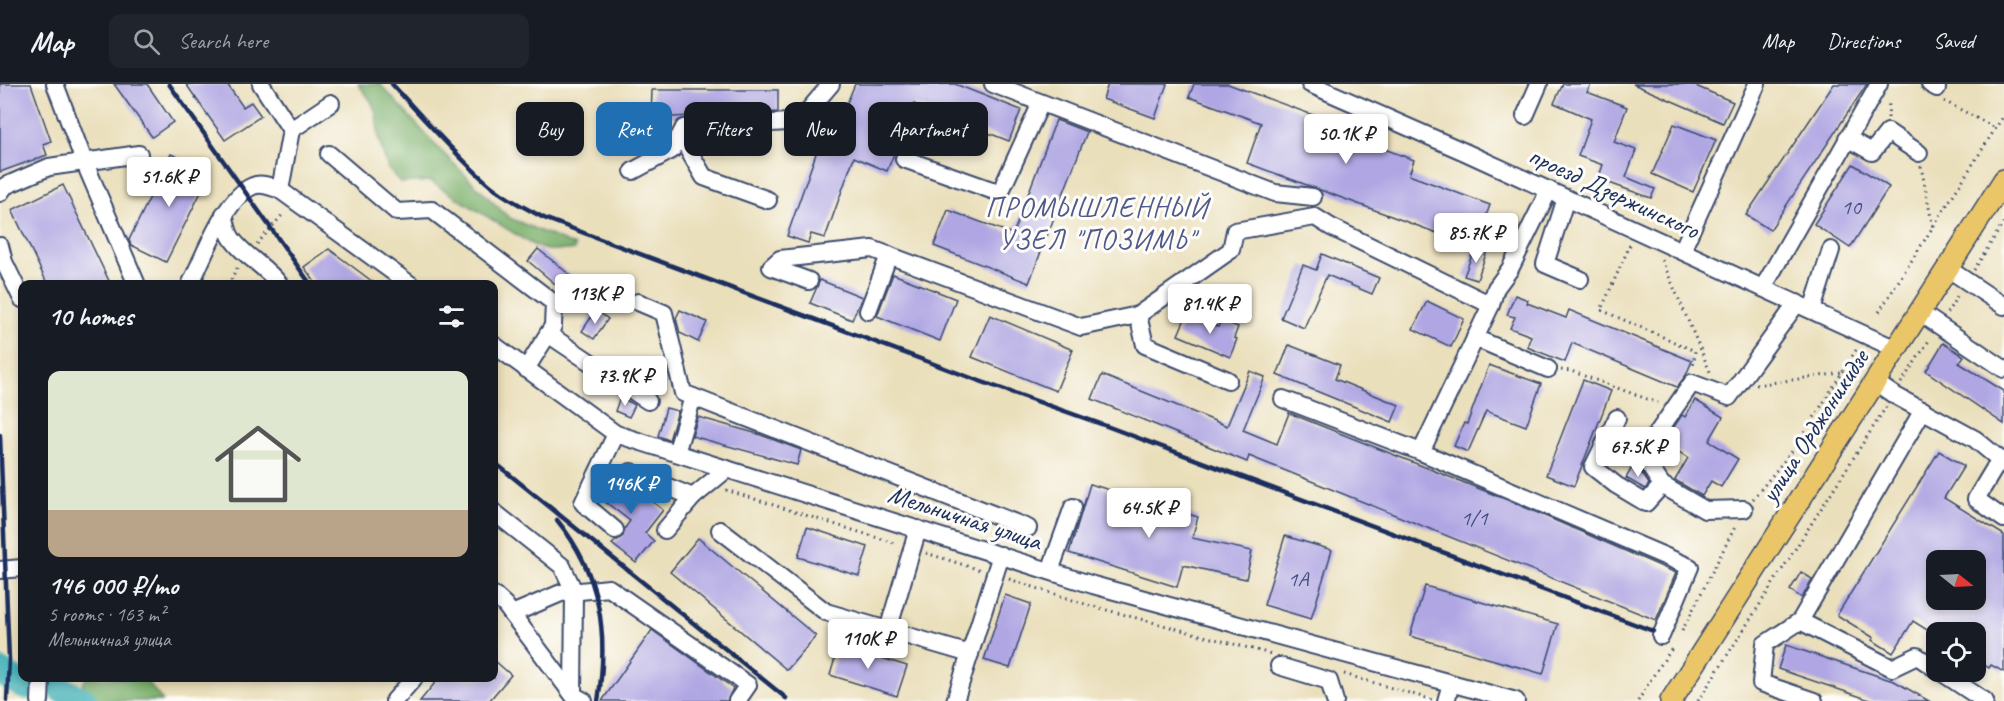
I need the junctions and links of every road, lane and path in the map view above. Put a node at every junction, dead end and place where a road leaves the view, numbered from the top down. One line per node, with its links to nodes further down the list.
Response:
1 (55, 84): 26 (street)
2 (261, 84): 18 (street)
3 (831, 84): 15 (street)
4 (993, 84): 11 (street)
5 (1310, 84): 9 (street, проезд Дзержинского)
6 (1539, 84): 14 (street)
7 (1757, 84): 42 (street)
8 (1934, 86): 17 (path)
9 (1331, 88): 30 (street, проезд Дзержинского)
10 (1884, 89): 19 (path); 20 (street)
11 (1041, 103): 25 (street); 32 (street)
12 (332, 104): 18 (street)
13 (2004, 115): 17 (path)
14 (1525, 116)
15 (772, 123)
16 (684, 128): 27 (street)
17 (1996, 128): 38 (path)
18 (291, 130): 29 (street)
19 (1888, 132): 20 (street); 21 (street)
20 (1847, 138): 55 (street)
21 (1919, 153): 38 (path)
22 (139, 154): 26 (street)
23 (329, 154): 66 (street)
24 (692, 156): 34 (street)
25 (905, 156)
26 (84, 161): 31 (street); 48 (street)
27 (633, 171)
28 (2004, 180): 46 (main road, улица Орджоникидзе)
29 (280, 190): 36 (street); 52 (street)
30 (1549, 190): 33 (street, проезд Дзержинского); 58 (street)
31 (0, 193)
32 (1313, 197)
33 (1566, 198): 39 (street, проезд Дзержинского); 47 (street)
34 (768, 200)
35 (289, 207): 43 (path)
36 (224, 214): 43 (street); 49 (street)
37 (2004, 222): 54 (path)
38 (1933, 228): 62 (path)
39 (1637, 230): 42 (street, проезд Дзержинского); 76 (path)
40 (0, 246): 56 (street)
41 (1832, 250): 60 (street)
42 (1682, 251): 55 (street, проезд Дзержинского)
43 (248, 254): 50 (path); 51 (street)
44 (889, 255): 53 (street); 61 (street); 64 (street)
45 (1662, 260): 78 (path)
46 (1947, 268): 54 (street); 63 (main road, улица Орджоникидзе)
47 (1580, 279)
48 (135, 280)
49 (192, 280)
50 (230, 280)
51 (275, 280)
52 (404, 280)
53 (809, 281)
54 (1967, 282): 59 (street); 65 (path)
55 (1763, 288): 60 (street, проезд Дзержинского)
56 (18, 291)
57 (638, 302): 80 (street)
58 (1491, 305): 64 (street); 67 (street)
59 (2004, 306)
60 (1804, 307): 69 (street, проезд Дзержинского); 77 (street)
61 (868, 311)
62 (1880, 312)
63 (1919, 312): 65 (street); 69 (main road, улица Орджоникидзе)
64 (1138, 315): 74 (street)
65 (1939, 325): 72 (street); 79 (path)
66 (548, 334): 70 (street); 82 (street)
67 (1475, 338): 71 (street); 87 (street)
68 (498, 348): 70 (street, Мельничная улица)
69 (1896, 349): 75 (main road, улица Орджоникидзе)
70 (526, 369): 86 (street, Мельничная улица)
71 (1548, 369): 83 (path)
72 (2004, 369)
73 (1841, 373): 77 (path)
74 (1228, 380)
75 (1875, 382): 79 (street); 130 (main road, улица Орджоникидзе)
76 (1692, 383): 78 (street); 92 (street)
77 (1736, 387): 78 (street)
78 (1719, 393)
79 (1894, 395): 84 (street); 131 (path)
80 (693, 397): 88 (street); 98 (street)
81 (1283, 399): 87 (street)
82 (648, 401)
83 (1658, 403)
84 (1923, 410): 89 (street); 110 (street)
85 (1617, 418): 92 (street)
86 (616, 434): 88 (street, Мельничная улица); 100 (street)
87 (1421, 452): 112 (street)
88 (676, 453): 90 (street, Мельничная улица)
89 (2002, 461): 97 (street)
90 (727, 469): 93 (street); 99 (street, Мельничная улица)
91 (631, 472): 93 (street)
92 (1662, 485): 95 (street)
93 (693, 497): 101 (street)
94 (1073, 507): 106 (street)
95 (1744, 509)
96 (498, 515): 107 (street)
97 (2004, 519)
98 (1028, 528)
99 (918, 529): 103 (street, Мельничная улица); 111 (street)
100 (615, 530)
101 (665, 530)
102 (720, 530): 111 (street)
103 (1001, 555): 106 (street, Мельничная улица); 113 (street)
104 (18, 568): 105 (street)
105 (0, 570)
106 (1050, 571): 120 (street, Мельничная улица)
107 (574, 591): 109 (street); 121 (street); 124 (street)
108 (498, 598): 109 (street)
109 (512, 614): 121 (street)
110 (1800, 621): 114 (street); 132 (street)
111 (888, 630): 113 (street)
112 (1661, 636)
113 (970, 654): 125 (street)
114 (1926, 662)
115 (1279, 666): 126 (street)
116 (1653, 676): 129 (path)
117 (41, 682): 122 (street)
118 (411, 682): 123 (street)
119 (1956, 682): 133 (street)
120 (1451, 684): 127 (street); 128 (street, Мельничная улица)
121 (579, 698)
122 (40, 701)
123 (394, 701)
124 (737, 701)
125 (955, 701)
126 (1335, 701)
127 (1446, 701)
128 (1516, 701)
129 (1638, 701)
130 (1671, 701)
131 (1698, 701)
132 (1815, 701)
133 (1985, 701)

